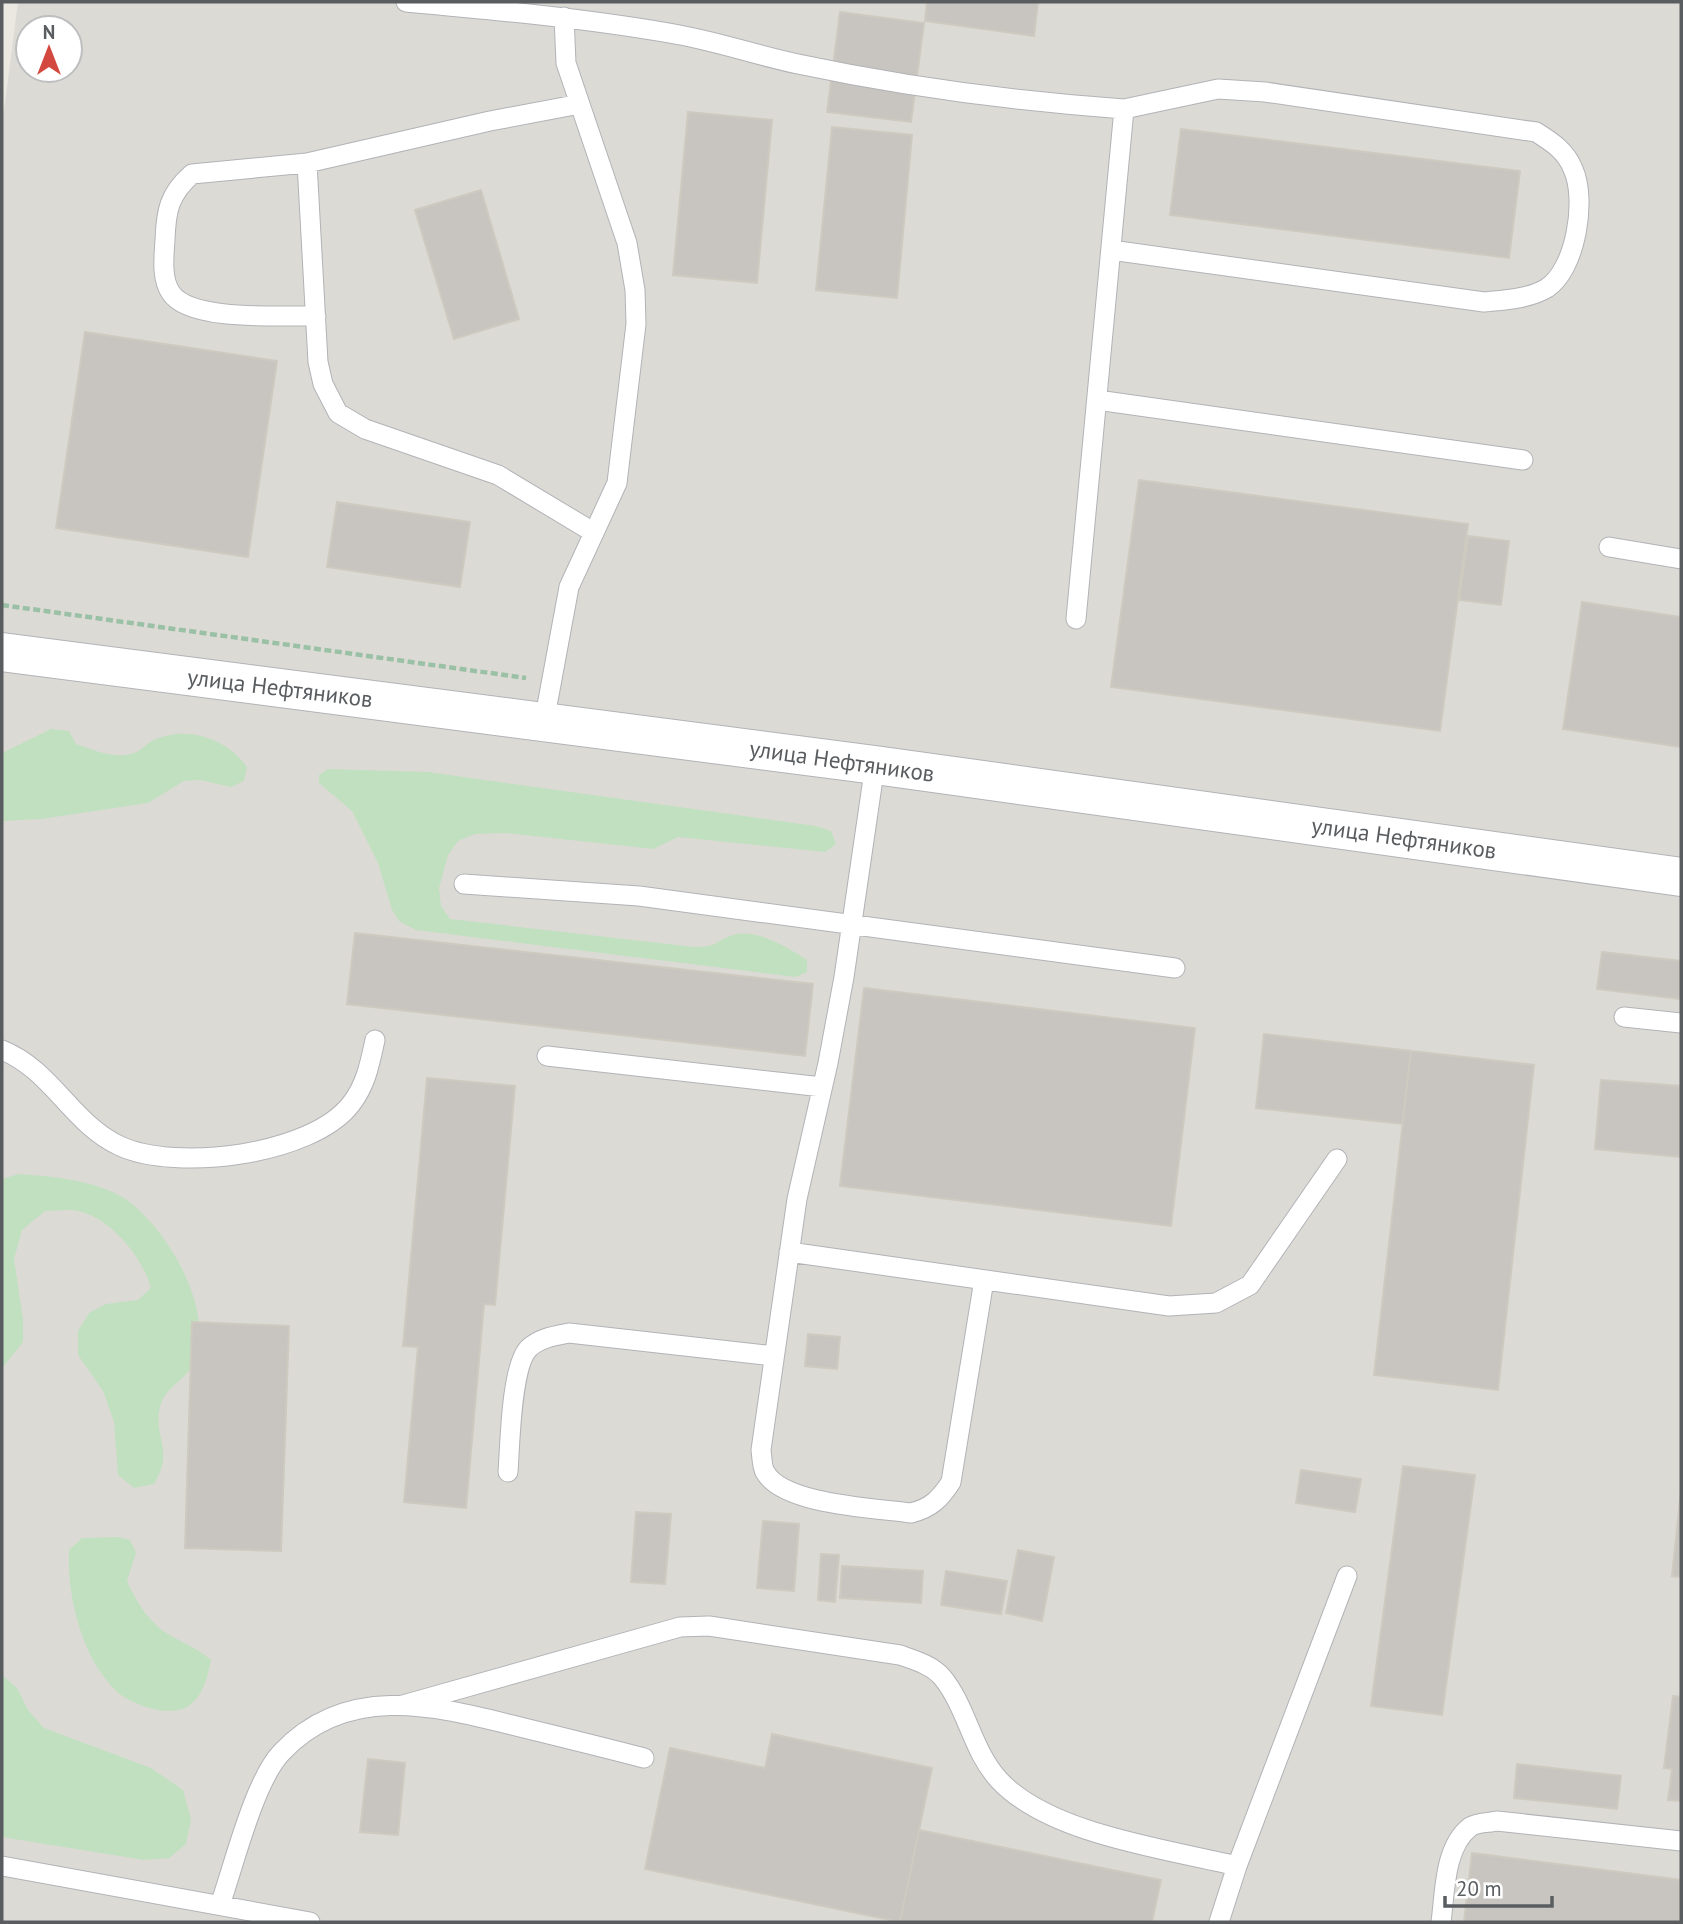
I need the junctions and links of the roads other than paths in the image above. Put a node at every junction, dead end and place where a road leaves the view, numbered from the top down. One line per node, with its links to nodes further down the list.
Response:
1 (406, 2): 2 (lane)
2 (564, 17): 3 (lane); 4 (lane)
3 (580, 104): 5 (lane); 10 (lane)
4 (1124, 109): 6 (lane); 6 (lane)
5 (307, 163): 7 (lane); 7 (lane)
6 (1111, 250): 8 (lane)
7 (316, 316): 10 (lane)
8 (1097, 400): 9 (lane); 13 (lane)
9 (1523, 460)
10 (593, 532): 15 (lane)
11 (1609, 547): 12 (lane)
12 (1681, 559)
13 (1076, 619)
14 (2, 652): 15 (street, улица Нефтяников)
15 (544, 722): 16 (street, улица Нефтяников)
16 (875, 765): 17 (street, улица Нефтяников); 19 (lane)
17 (1681, 877)
18 (464, 884): 19 (lane)
19 (853, 922): 20 (lane); 26 (lane)
20 (1175, 968)
21 (1624, 1017): 22 (lane)
22 (1681, 1023)
23 (375, 1040): 24 (lane)
24 (2, 1050)
25 (547, 1056): 26 (lane)
26 (822, 1087): 28 (lane)
27 (1337, 1159): 29 (lane)
28 (789, 1252): 29 (lane); 30 (lane)
29 (984, 1280): 30 (lane)
30 (774, 1356): 31 (lane)
31 (508, 1472)
32 (1347, 1576): 37 (lane)
33 (404, 1704): 34 (lane); 37 (lane); 38 (lane)
34 (644, 1758)
35 (1681, 1840): 41 (lane)
36 (2, 1866): 38 (lane)
37 (1237, 1866): 40 (lane)
38 (220, 1905): 39 (lane)
39 (310, 1922)
40 (1219, 1922)
41 (1441, 1922)

